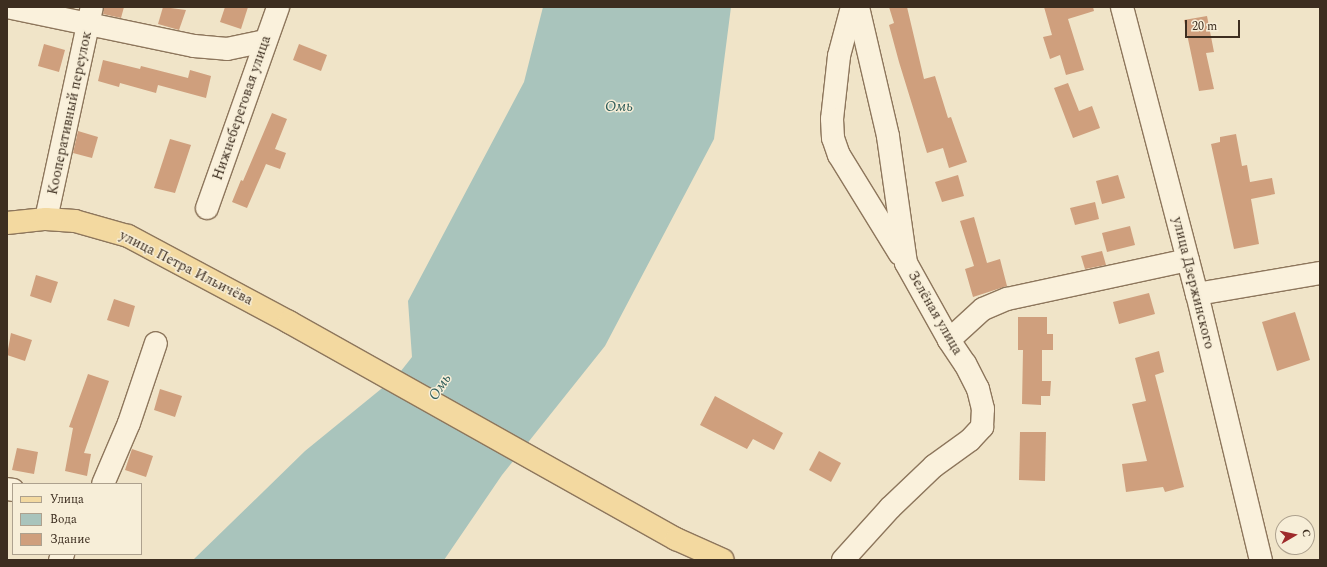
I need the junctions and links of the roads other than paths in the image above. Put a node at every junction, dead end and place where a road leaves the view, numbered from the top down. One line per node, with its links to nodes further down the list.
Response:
1 (278, 7): 7 (street, Нижнебереговая улица)
2 (852, 7): 12 (street)
3 (858, 7): 12 (street, Зелёная улица)
4 (1122, 7): 11 (street, улица Дзержинского)
5 (7, 8): 6 (street)
6 (91, 15): 7 (street); 9 (street, Кооперативный переулок)
7 (265, 42): 8 (street, Нижнебереговая улица)
8 (207, 208)
9 (46, 219): 10 (main road, улица Петра Ильичёва); 18 (main road, улица Петра Ильичёва)
10 (7, 223)
11 (1188, 260): 14 (street, улица Дзержинского); 15 (street)
12 (906, 263): 15 (street, Зелёная улица)
13 (1320, 273): 14 (street)
14 (1197, 294): 20 (street, улица Дзержинского)
15 (949, 340): 19 (street, Зелёная улица)
16 (156, 343): 17 (street)
17 (103, 483)
18 (723, 560)
19 (843, 560)
20 (1261, 560)

